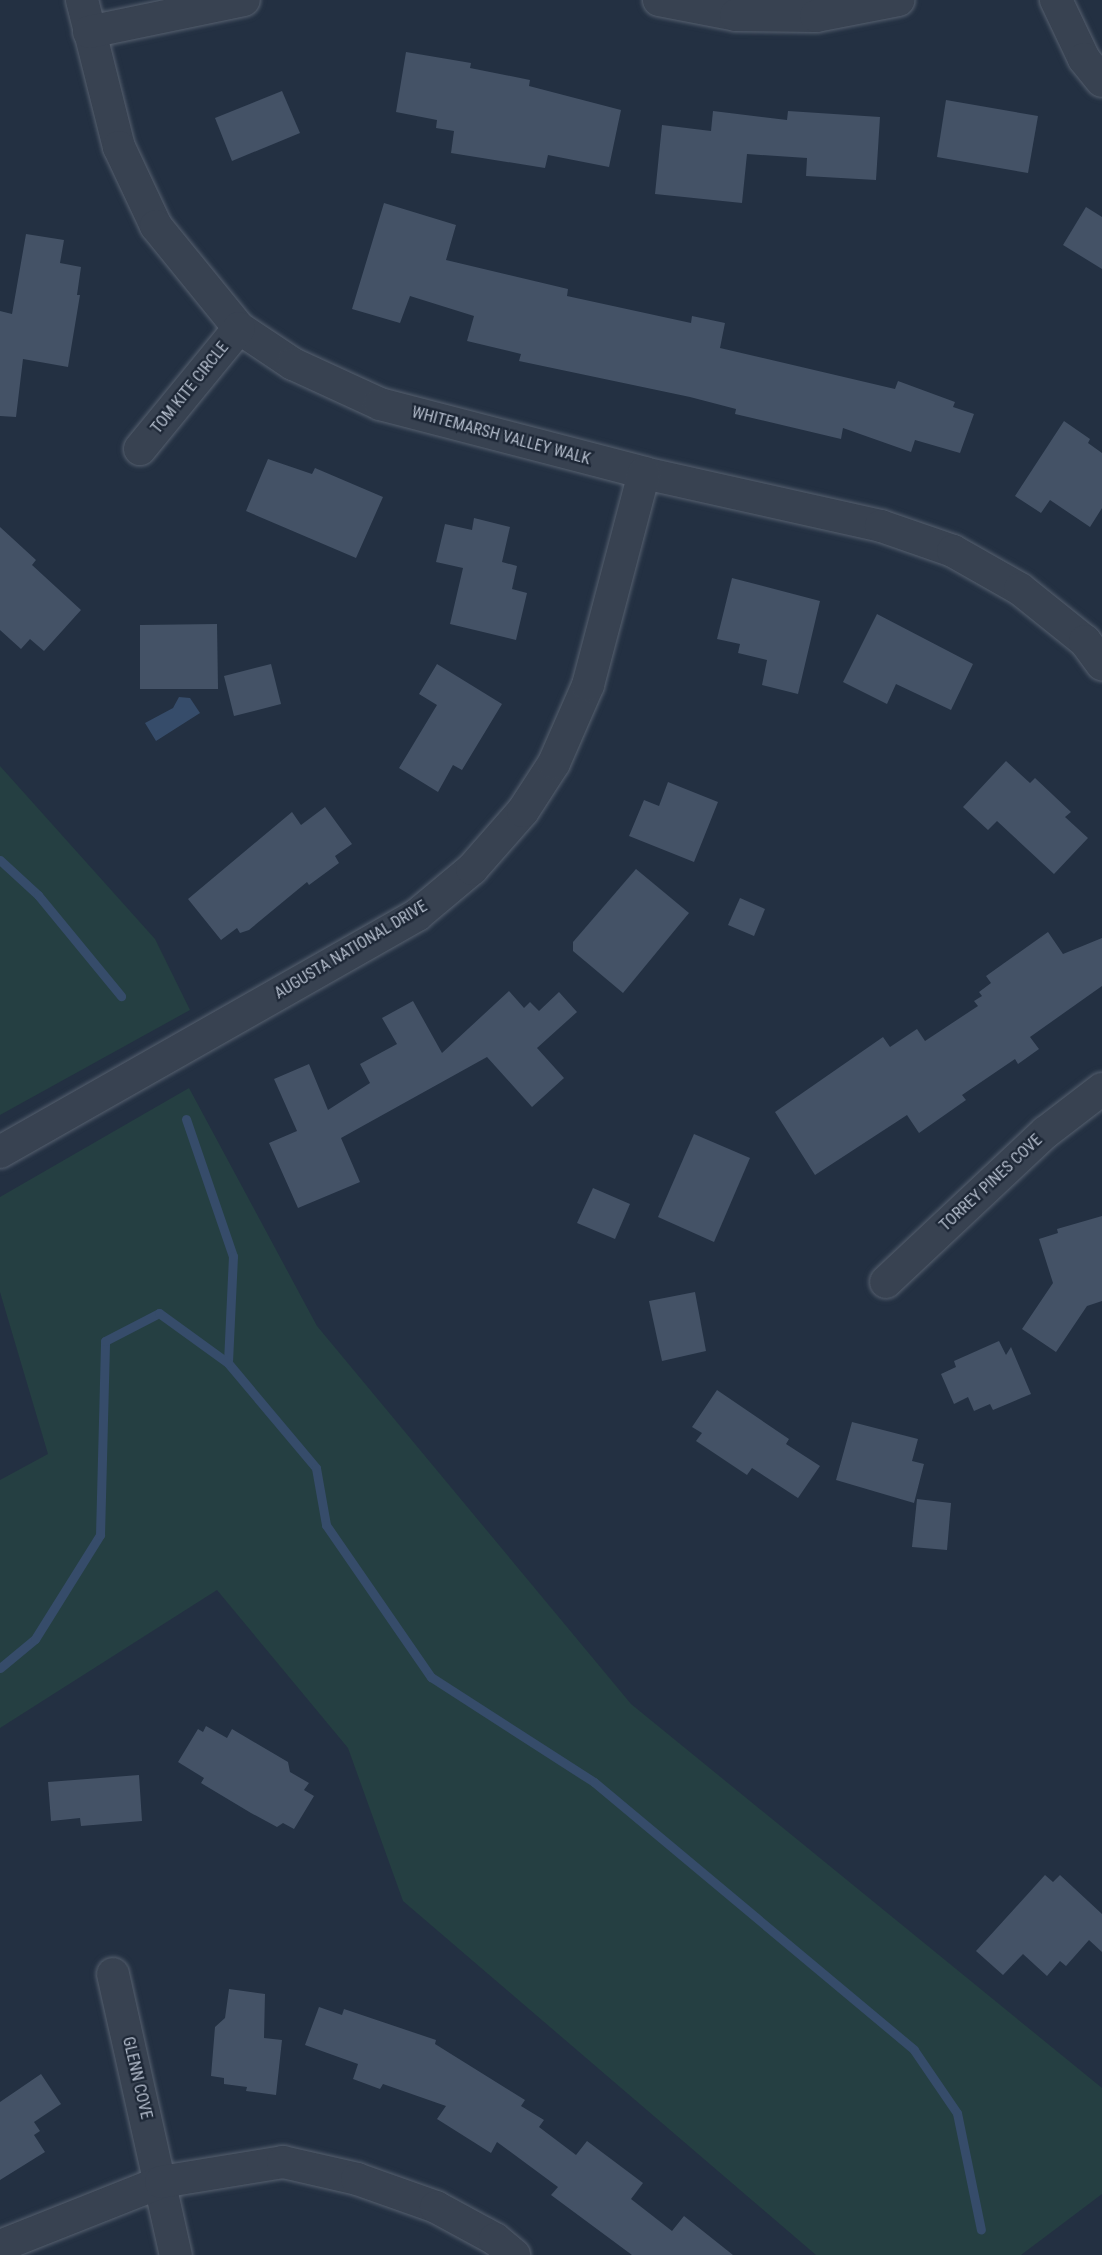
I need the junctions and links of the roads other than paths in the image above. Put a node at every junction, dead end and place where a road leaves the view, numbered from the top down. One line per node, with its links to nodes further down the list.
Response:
1 (82, 0): 6 (street, WHITEMARSH VALLEY WALK)
2 (244, 0): 6 (street)
3 (659, 0): 4 (street)
4 (897, 0)
5 (1056, 0): 7 (street)
6 (89, 32): 8 (street, WHITEMARSH VALLEY WALK)
7 (1102, 81)
8 (239, 328): 9 (street, TOM KITE CIRCLE); 10 (street, WHITEMARSH VALLEY WALK)
9 (140, 448)
10 (644, 473): 11 (street, WHITEMARSH VALLEY WALK); 13 (street, AUGUSTA NATIONAL DRIVE)
11 (1102, 664)
12 (1102, 1089): 14 (street, TORREY PINES COVE)
13 (0, 1152)
14 (886, 1282)
15 (113, 1974): 16 (street, GLENN COVE)
16 (160, 2182): 17 (street); 18 (street, GLENN COVE); 19 (street)
17 (0, 2246)
18 (176, 2255)
19 (514, 2255)

